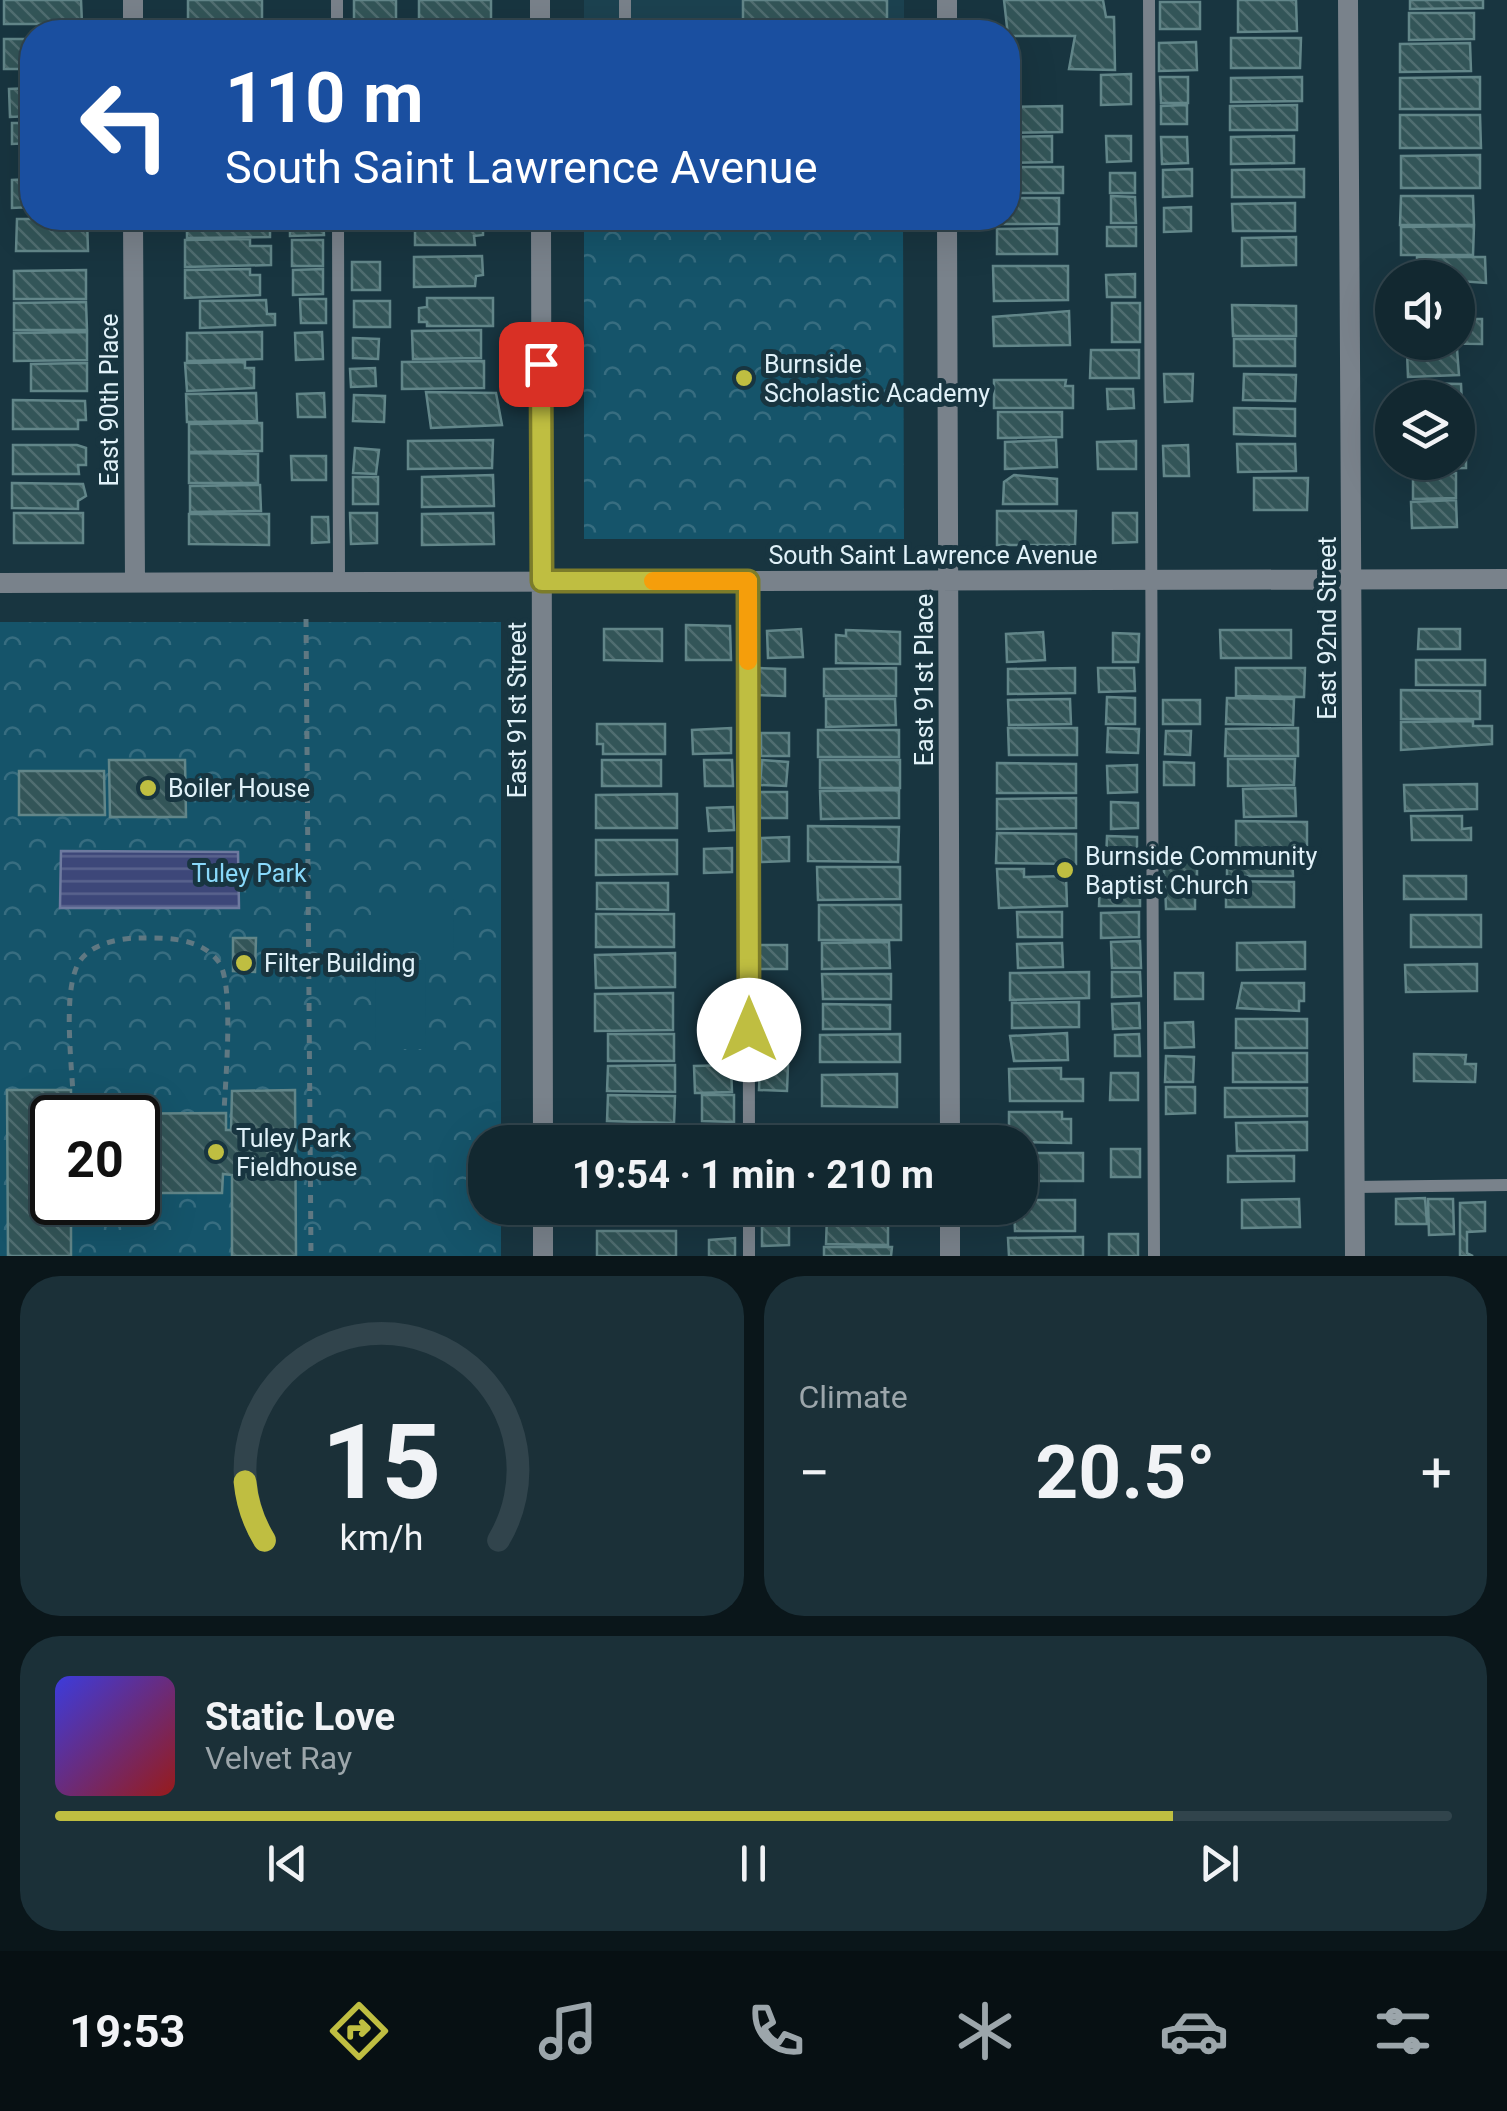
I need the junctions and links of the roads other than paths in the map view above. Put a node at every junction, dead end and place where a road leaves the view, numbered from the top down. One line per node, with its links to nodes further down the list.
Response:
1 (1149, 0): 9 (lane)
2 (1348, 0): 10 (street, East 92nd Street)
3 (134, 230): 14 (street, East 90th Place)
4 (338, 230): 15 (lane)
5 (540, 230): 11 (street, East 91st Street)
6 (947, 230): 8 (street, East 91st Place)
7 (1507, 579): 10 (street, South Saint Lawrence Avenue)
8 (948, 580): 9 (street, South Saint Lawrence Avenue); 12 (street, South Saint Lawrence Avenue); 18 (street, East 91st Place)
9 (1151, 580): 10 (street, South Saint Lawrence Avenue); 27 (lane)
10 (1351, 580): 20 (street, East 92nd Street)
11 (542, 581): 12 (street, South Saint Lawrence Avenue); 15 (street, South Saint Lawrence Avenue); 16 (street, East 91st Street)
12 (748, 581): 17 (lane)
13 (0, 582): 14 (street, South Saint Lawrence Avenue)
14 (135, 582): 15 (street, South Saint Lawrence Avenue)
15 (339, 582)
16 (543, 1125)
17 (749, 1125)
18 (950, 1125)
19 (1507, 1185): 20 (lane)
20 (1354, 1187): 28 (street, East 92nd Street)
21 (543, 1225): 24 (street)
22 (749, 1225): 25 (lane)
23 (950, 1225): 26 (street)
24 (543, 1256)
25 (749, 1256)
26 (950, 1256)
27 (1154, 1256)
28 (1355, 1256)

